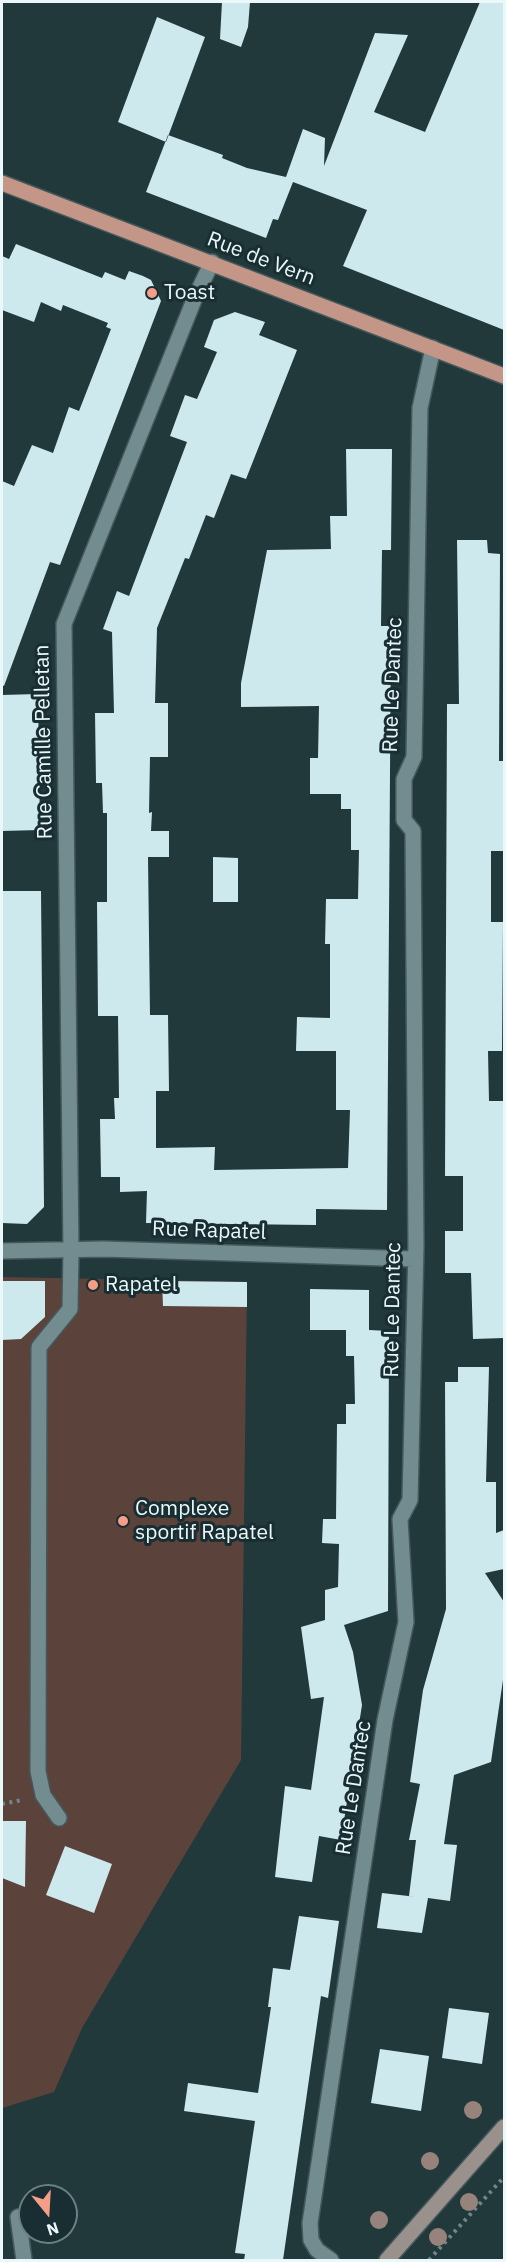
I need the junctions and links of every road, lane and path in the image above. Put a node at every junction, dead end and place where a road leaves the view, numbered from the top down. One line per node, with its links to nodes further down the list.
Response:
1 (2, 183): 2 (main road, Rue de Vern)
2 (212, 262): 3 (main road, Rue de Vern); 6 (street, Rue Camille Pelletan)
3 (433, 348): 4 (main road, Rue de Vern); 7 (street, Rue Le Dantec)
4 (504, 376)
5 (2, 1251): 6 (street, Rue Rapatel)
6 (71, 1251): 7 (street, Rue Rapatel); 8 (street, Rue Camille Pelletan)
7 (415, 1259): 13 (street, Rue Le Dantec)
8 (59, 1818)
9 (504, 2127): 14 (main road)
10 (504, 2177): 15 (path)
11 (22, 2244): 12 (street)
12 (24, 2260)
13 (331, 2260)
14 (387, 2260)
15 (429, 2260)

